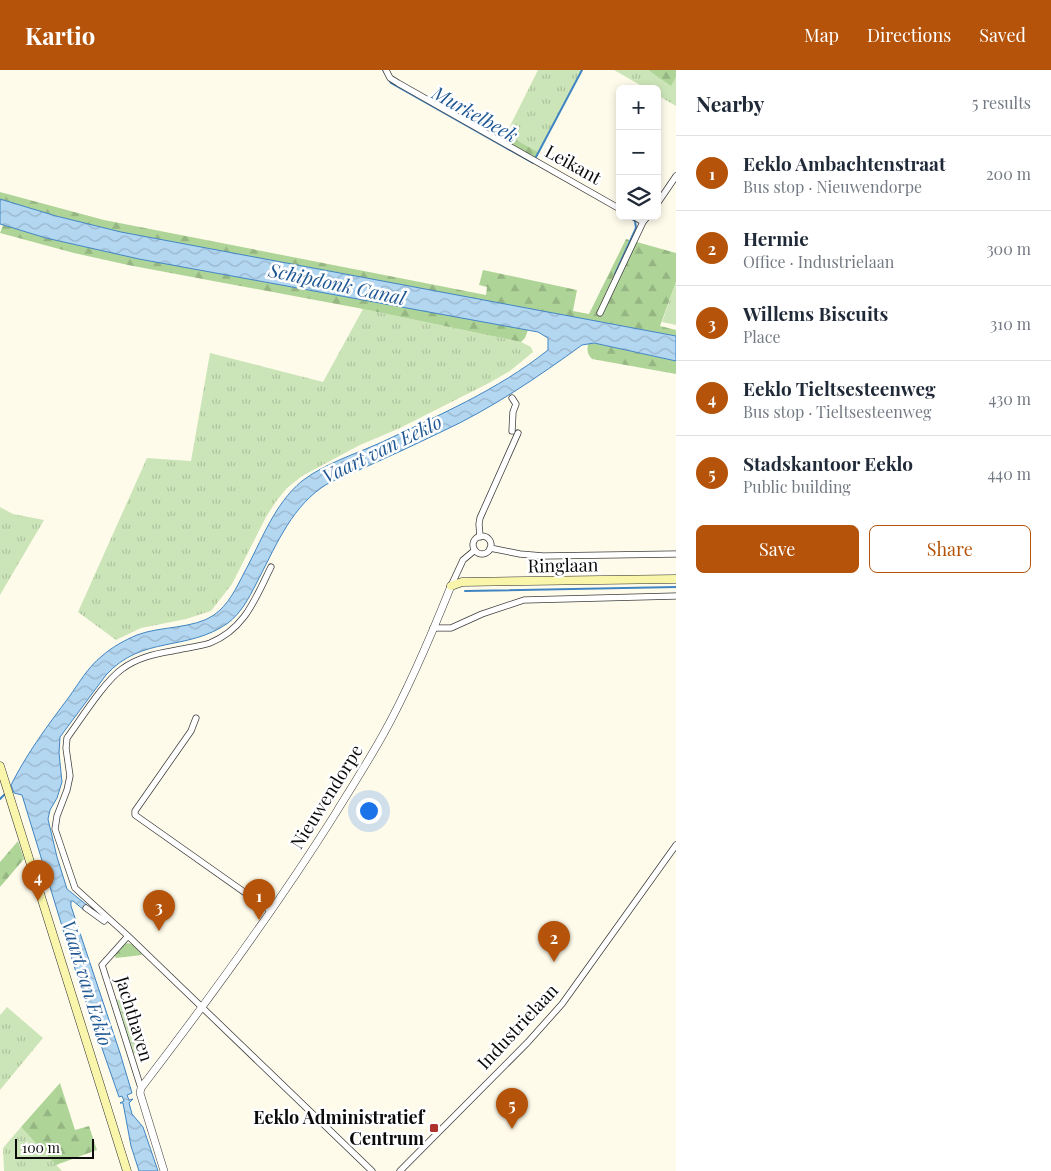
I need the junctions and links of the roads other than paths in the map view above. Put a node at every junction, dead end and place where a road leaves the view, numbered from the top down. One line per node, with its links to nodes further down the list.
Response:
1 (386, 70): 4 (street, Leikant)
2 (676, 176): 3 (street)
3 (661, 198)
4 (616, 207)
5 (640, 220): 6 (street)
6 (644, 222): 7 (street)
7 (600, 313)
8 (512, 398): 9 (street)
9 (480, 537): 10 (street); 11 (street)
10 (490, 548): 11 (street); 12 (street)
11 (475, 550): 15 (street)
12 (676, 554)
13 (271, 567): 23 (street)
14 (676, 579): 15 (main road, Ringlaan)
15 (451, 586): 17 (street, Nieuwendorpe)
16 (676, 596): 17 (street, Ringlaan)
17 (434, 628): 22 (street, Nieuwendorpe)
18 (196, 718): 22 (street)
19 (0, 766): 28 (main road)
20 (676, 845): 27 (street, Industrielaan)
21 (86, 908): 23 (street)
22 (271, 911): 25 (street, Nieuwendorpe)
23 (107, 917): 24 (street)
24 (128, 936): 25 (street); 26 (street, Jachthaven)
25 (202, 1008): 26 (street, Nieuwendorpe); 30 (street)
26 (141, 1088): 29 (street)
27 (401, 1169): 31 (street, Industrielaan)
28 (126, 1171)
29 (164, 1171)
30 (372, 1171)
31 (394, 1171)

